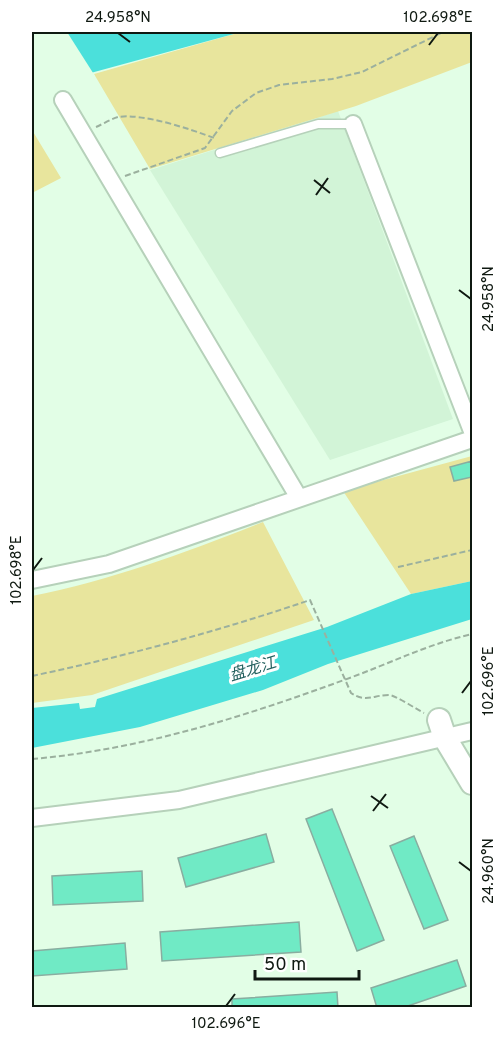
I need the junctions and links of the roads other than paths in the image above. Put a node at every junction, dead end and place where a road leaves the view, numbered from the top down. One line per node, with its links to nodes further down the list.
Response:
1 (63, 100): 6 (street)
2 (353, 124): 3 (lane); 4 (street)
3 (220, 153)
4 (472, 431)
5 (472, 439): 6 (street)
6 (299, 498): 7 (street)
7 (32, 580)
8 (454, 731): 9 (street); 10 (street); 11 (street)
9 (472, 760)
10 (472, 783)
11 (32, 818)

